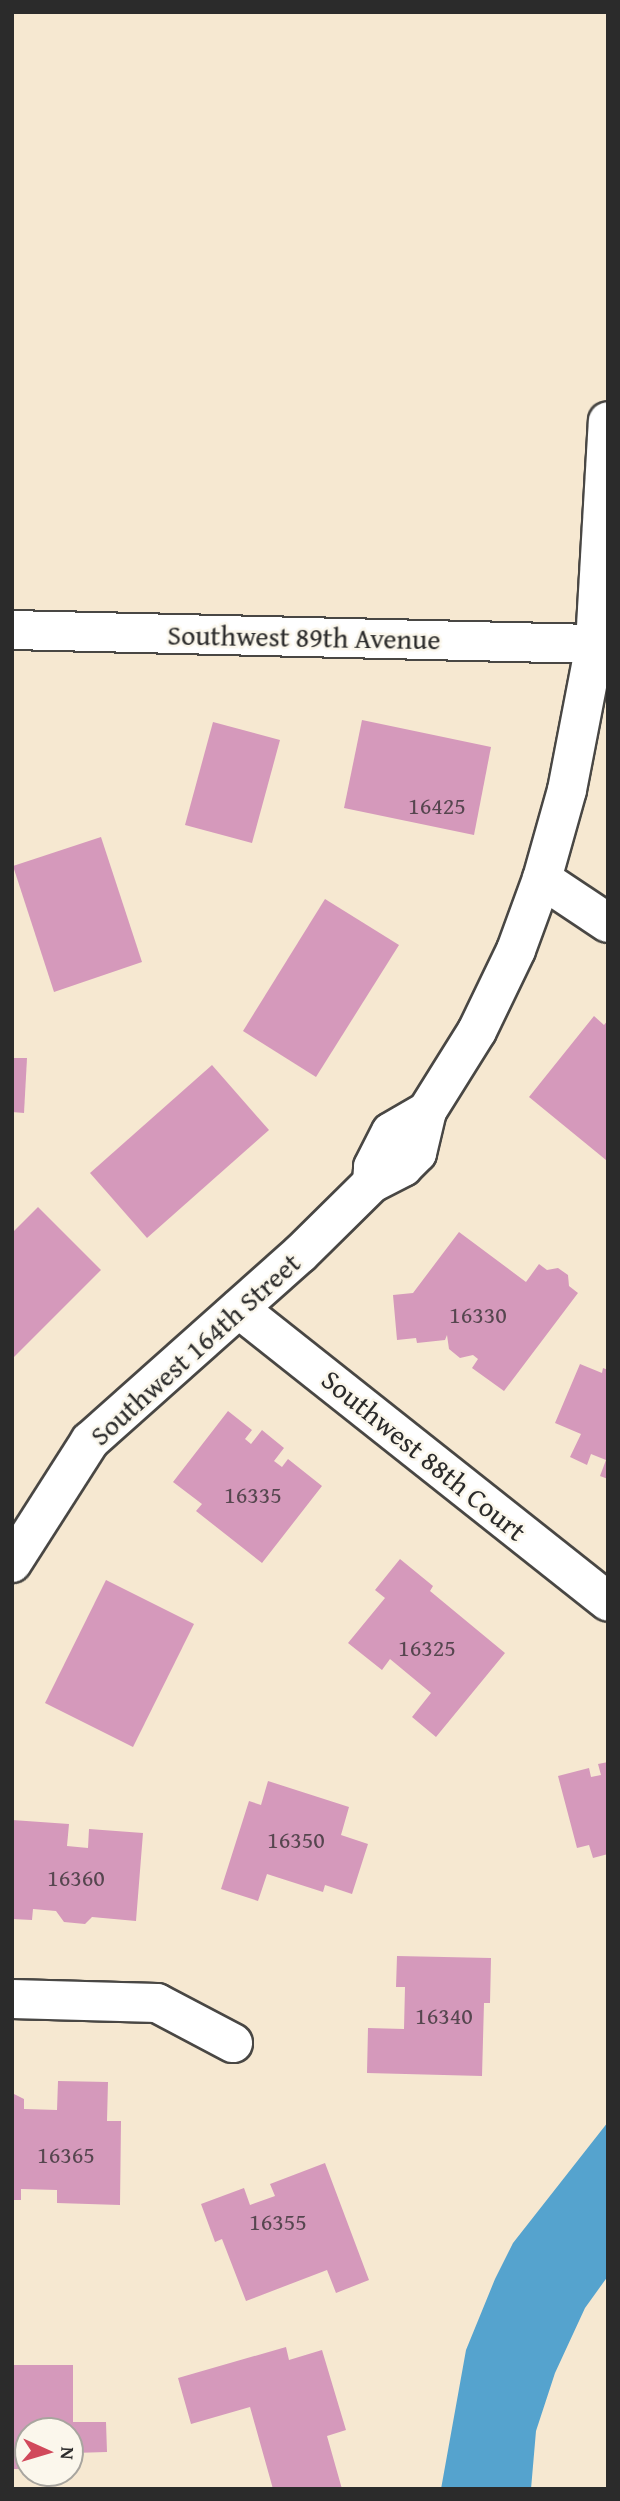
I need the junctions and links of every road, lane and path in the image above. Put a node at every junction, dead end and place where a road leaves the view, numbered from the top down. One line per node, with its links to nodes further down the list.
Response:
1 (608, 421): 2 (street, Southwest 164th Street)
2 (608, 432): 4 (street, Southwest 164th Street)
3 (12, 631): 4 (street, Southwest 89th Avenue)
4 (595, 644): 5 (street, Southwest 164th Street)
5 (542, 879): 6 (street); 7 (street, Southwest 164th Street)
6 (608, 923)
7 (239, 1309): 8 (street, Southwest 164th Street); 9 (street, Southwest 88th Court)
8 (12, 1563)
9 (608, 1601)
10 (12, 1999): 11 (street)
11 (233, 2043)

